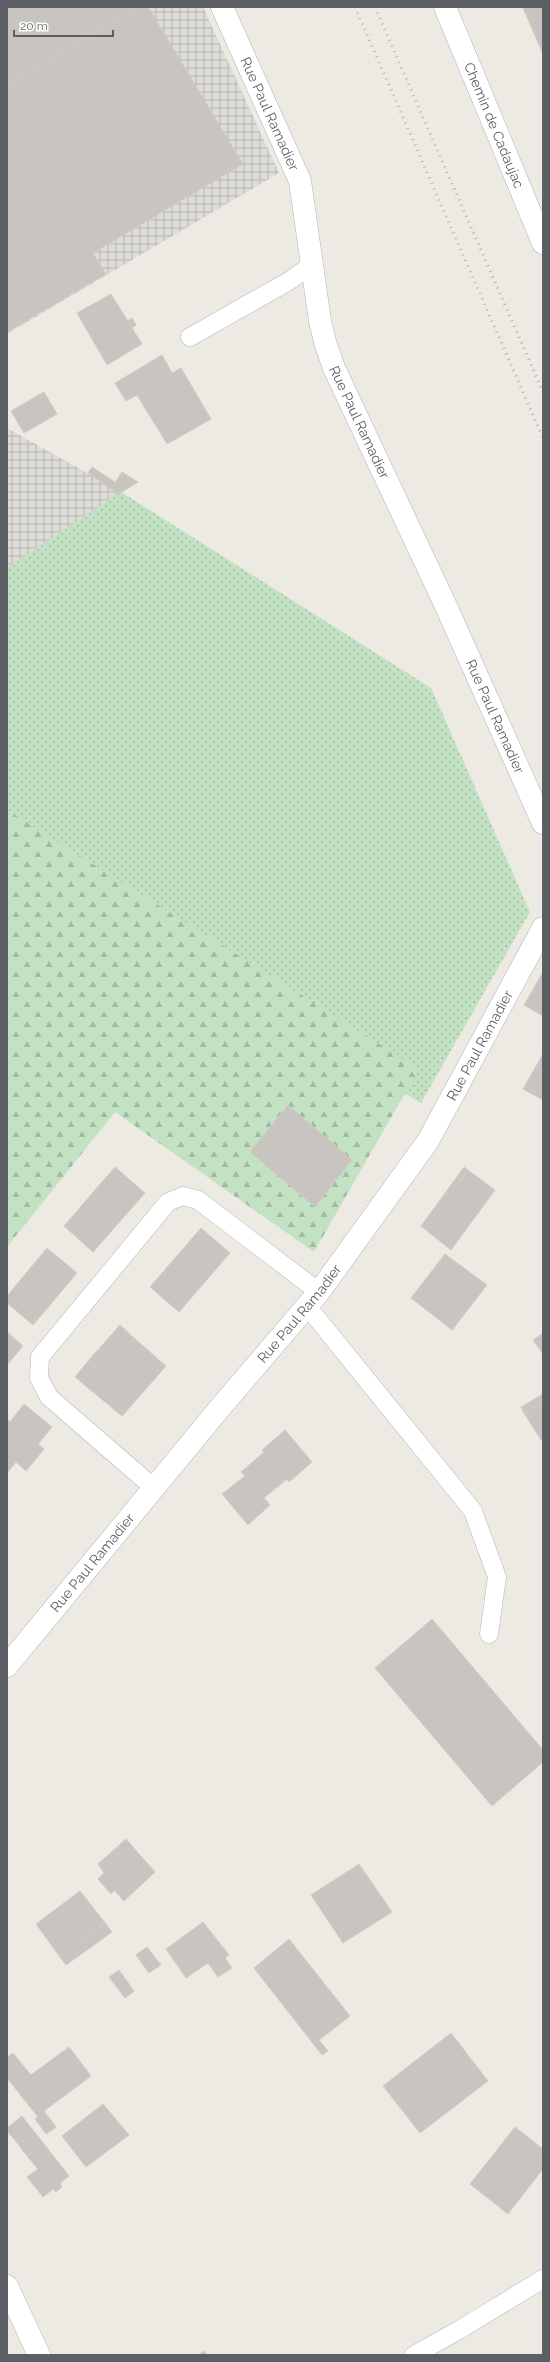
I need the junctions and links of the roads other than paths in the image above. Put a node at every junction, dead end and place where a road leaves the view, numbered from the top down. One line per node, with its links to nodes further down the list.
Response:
1 (222, 7): 4 (street, Rue Paul Ramadier)
2 (445, 7): 3 (street, Chemin de Cadaujac)
3 (543, 243)
4 (313, 264): 5 (lane); 6 (street, Rue Paul Ramadier)
5 (190, 337)
6 (543, 823)
7 (543, 928): 8 (street, Rue Paul Ramadier)
8 (313, 1299): 9 (street, Rue Paul Ramadier); 9 (lane); 10 (lane)
9 (154, 1488): 11 (street, Rue Paul Ramadier)
10 (490, 1634)
11 (7, 1666)
12 (543, 2279): 15 (lane)
13 (7, 2286): 14 (street)
14 (39, 2355)
15 (414, 2355)

